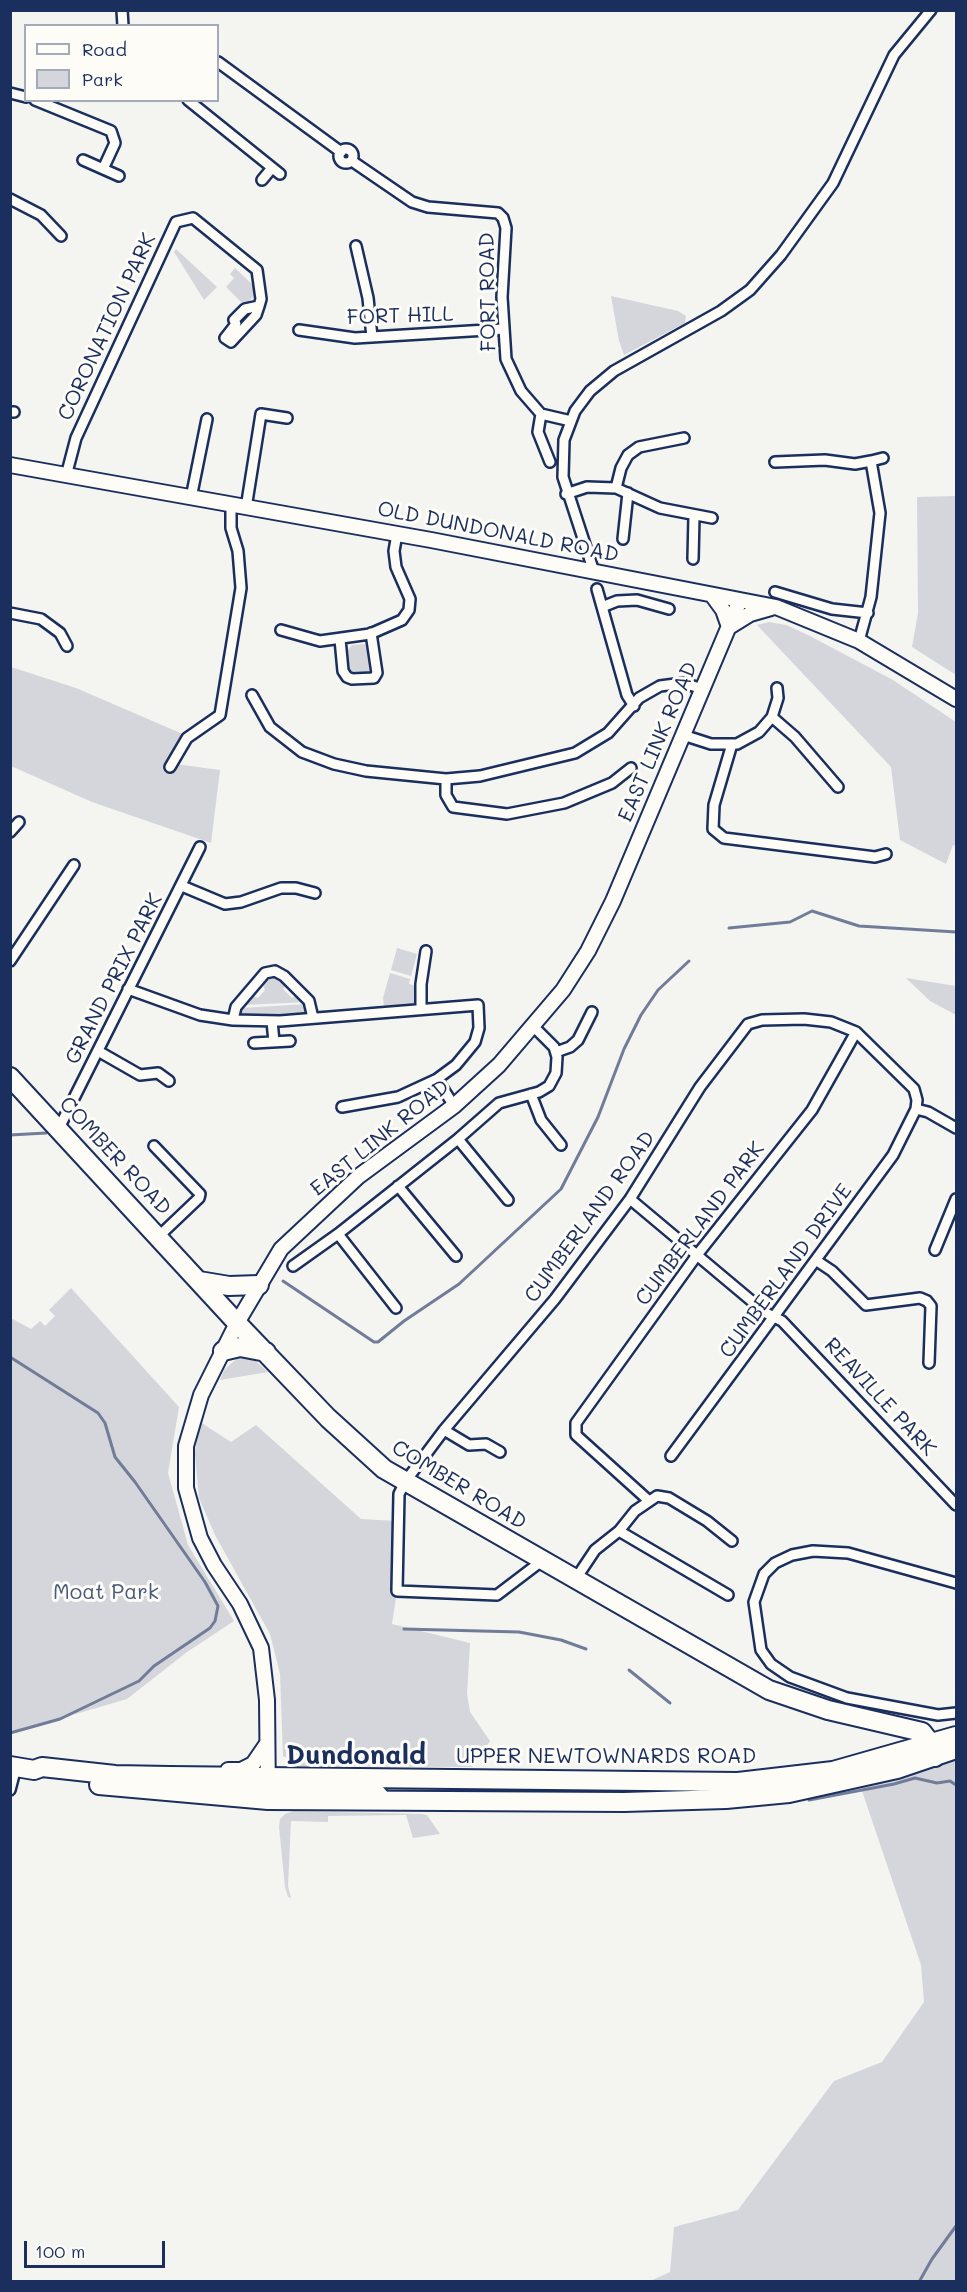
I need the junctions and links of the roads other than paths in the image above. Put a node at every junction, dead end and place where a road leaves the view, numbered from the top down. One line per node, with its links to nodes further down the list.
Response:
1 (930, 10): 19 (street)
2 (219, 63): 14 (street, FORT ROAD)
3 (40, 102): 6 (street)
4 (190, 102): 8 (street)
5 (83, 160): 6 (street)
6 (103, 169): 7 (street)
7 (119, 176)
8 (262, 180)
9 (10, 199): 10 (street)
10 (62, 236)
11 (356, 246): 15 (street)
12 (259, 306): 26 (street, CORONATION PARK)
13 (299, 330): 15 (street, FORT HILL)
14 (503, 330): 15 (street, FORT HILL); 16 (street, FORT ROAD)
15 (372, 337)
16 (541, 414): 19 (street); 23 (street)
17 (287, 418): 32 (street)
18 (207, 419): 30 (street)
19 (571, 421): 29 (street)
20 (684, 438): 27 (street)
21 (883, 458): 22 (street)
22 (871, 461): 24 (street); 47 (street)
23 (550, 462)
24 (775, 462)
25 (10, 465): 26 (street, OLD DUNDONALD ROAD)
26 (66, 476): 30 (street, OLD DUNDONALD ROAD)
27 (616, 488): 28 (street); 29 (street)
28 (628, 493): 33 (street); 36 (street)
29 (566, 494): 38 (street)
30 (191, 498): 31 (street, OLD DUNDONALD ROAD)
31 (231, 505): 32 (street, OLD DUNDONALD ROAD); 62 (street)
32 (246, 508): 35 (street, OLD DUNDONALD ROAD)
33 (694, 516): 34 (street); 37 (street)
34 (712, 518)
35 (398, 534): 38 (street, OLD DUNDONALD ROAD); 50 (street)
36 (622, 539)
37 (693, 559)
38 (594, 572): 41 (street, OLD DUNDONALD ROAD)
39 (597, 590): 43 (street)
40 (775, 592): 47 (street)
41 (712, 595): 42 (street, OLD DUNDONALD ROAD); 48 (street)
42 (740, 600): 44 (street, OLD DUNDONALD ROAD); 48 (street, EAST LINK ROAD)
43 (602, 607): 45 (street); 58 (street)
44 (776, 608): 48 (street); 52 (street, OLD DUNDONALD ROAD)
45 (669, 609)
46 (10, 613): 53 (street)
47 (868, 613): 52 (street)
48 (729, 627): 55 (street, EAST LINK ROAD)
49 (280, 630): 51 (street)
50 (371, 633): 51 (street); 51 (street)
51 (340, 639)
52 (859, 641): 57 (street, OLD DUNDONALD ROAD)
53 (67, 646)
54 (777, 688): 59 (street)
55 (703, 689): 58 (street); 60 (street, EAST LINK ROAD)
56 (252, 695): 64 (street)
57 (957, 699)
58 (634, 706): 64 (street)
59 (772, 717): 61 (street); 65 (street)
60 (683, 735): 61 (street); 81 (street, EAST LINK ROAD)
61 (732, 744): 69 (street)
62 (170, 767)
63 (631, 768): 64 (street)
64 (446, 778)
65 (838, 787)
66 (19, 822): 67 (street)
67 (10, 832)
68 (201, 847): 71 (street, GRAND PRIX PARK)
69 (886, 854)
70 (74, 865): 74 (street)
71 (182, 886): 72 (street); 75 (street, GRAND PRIX PARK)
72 (315, 893)
73 (426, 951): 76 (street)
74 (10, 961)
75 (128, 989): 79 (street); 86 (street, GRAND PRIX PARK)
76 (421, 1008): 78 (street); 89 (street)
77 (592, 1012): 87 (street)
78 (313, 1018): 79 (street); 80 (street)
79 (233, 1020): 80 (street)
80 (272, 1021): 84 (street)
81 (534, 1027): 87 (street); 93 (street, EAST LINK ROAD)
82 (856, 1032): 92 (street); 101 (street, CUMBERLAND ROAD); 107 (street, CUMBERLAND PARK)
83 (290, 1041): 84 (street)
84 (274, 1042): 85 (street)
85 (254, 1043)
86 (98, 1051): 90 (street); 95 (street, GRAND PRIX PARK)
87 (556, 1052): 91 (street)
88 (10, 1077): 95 (highway, COMBER ROAD)
89 (437, 1079): 93 (street); 94 (street)
90 (169, 1081)
91 (531, 1095): 97 (street); 98 (street)
92 (917, 1105): 96 (street); 109 (street, CUMBERLAND DRIVE)
93 (454, 1106): 112 (street, EAST LINK ROAD)
94 (342, 1107)
95 (59, 1128): 105 (highway, COMBER ROAD)
96 (957, 1128)
97 (458, 1139): 100 (street); 103 (street)
98 (561, 1145)
99 (154, 1146): 105 (street)
100 (398, 1186): 104 (street); 108 (street)
101 (630, 1199): 107 (street, REAVILLE PARK); 119 (street, CUMBERLAND ROAD)
102 (957, 1199): 106 (street)
103 (508, 1200)
104 (338, 1234): 110 (street); 113 (street)
105 (158, 1237): 111 (highway, COMBER ROAD)
106 (935, 1250)
107 (697, 1255): 114 (street, REAVILLE PARK); 123 (street, CUMBERLAND PARK)
108 (456, 1256)
109 (817, 1261): 114 (street, CUMBERLAND DRIVE); 118 (street)
110 (293, 1266)
111 (199, 1281): 112 (highway); 115 (highway, COMBER ROAD)
112 (259, 1286): 115 (street, EAST LINK ROAD)
113 (396, 1308)
114 (775, 1317): 121 (street, CUMBERLAND DRIVE); 124 (street, REAVILLE PARK)
115 (237, 1323): 116 (street, EAST LINK ROAD); 117 (highway, COMBER ROAD)
116 (223, 1351): 117 (highway); 134 (street, EAST LINK ROAD)
117 (266, 1352): 122 (highway, COMBER ROAD)
118 (929, 1363)
119 (444, 1430): 120 (street); 122 (street, CUMBERLAND ROAD)
120 (500, 1452)
121 (671, 1456)
122 (405, 1482): 127 (highway, COMBER ROAD); 127 (street)
123 (648, 1500): 125 (street); 126 (street)
124 (957, 1505)
125 (619, 1531): 128 (street); 130 (street)
126 (732, 1541)
127 (543, 1560): 128 (highway, COMBER ROAD)
128 (575, 1580): 132 (highway, COMBER ROAD)
129 (957, 1583): 131 (street)
130 (728, 1595)
131 (957, 1713)
132 (898, 1728): 133 (highway, COMBER ROAD); 136 (highway, COMBER ROAD); 137 (highway)
133 (957, 1736): 136 (highway, UPPER NEWTOWNARDS ROAD)
134 (267, 1743): 140 (street); 141 (street, EAST LINK ROAD)
135 (957, 1749): 136 (highway, UPPER NEWTOWNARDS ROAD)
136 (933, 1751): 137 (highway, UPPER NEWTOWNARDS ROAD); 141 (highway, UPPER NEWTOWNARDS ROAD)
137 (897, 1755): 141 (highway, UPPER NEWTOWNARDS ROAD)
138 (13, 1766): 139 (highway, UPPER NEWTOWNARDS ROAD); 142 (street)
139 (34, 1770): 140 (highway, UPPER NEWTOWNARDS ROAD); 141 (highway, UPPER NEWTOWNARDS ROAD)
140 (177, 1776): 141 (highway, UPPER NEWTOWNARDS ROAD)
141 (269, 1788)
142 (10, 1790)

